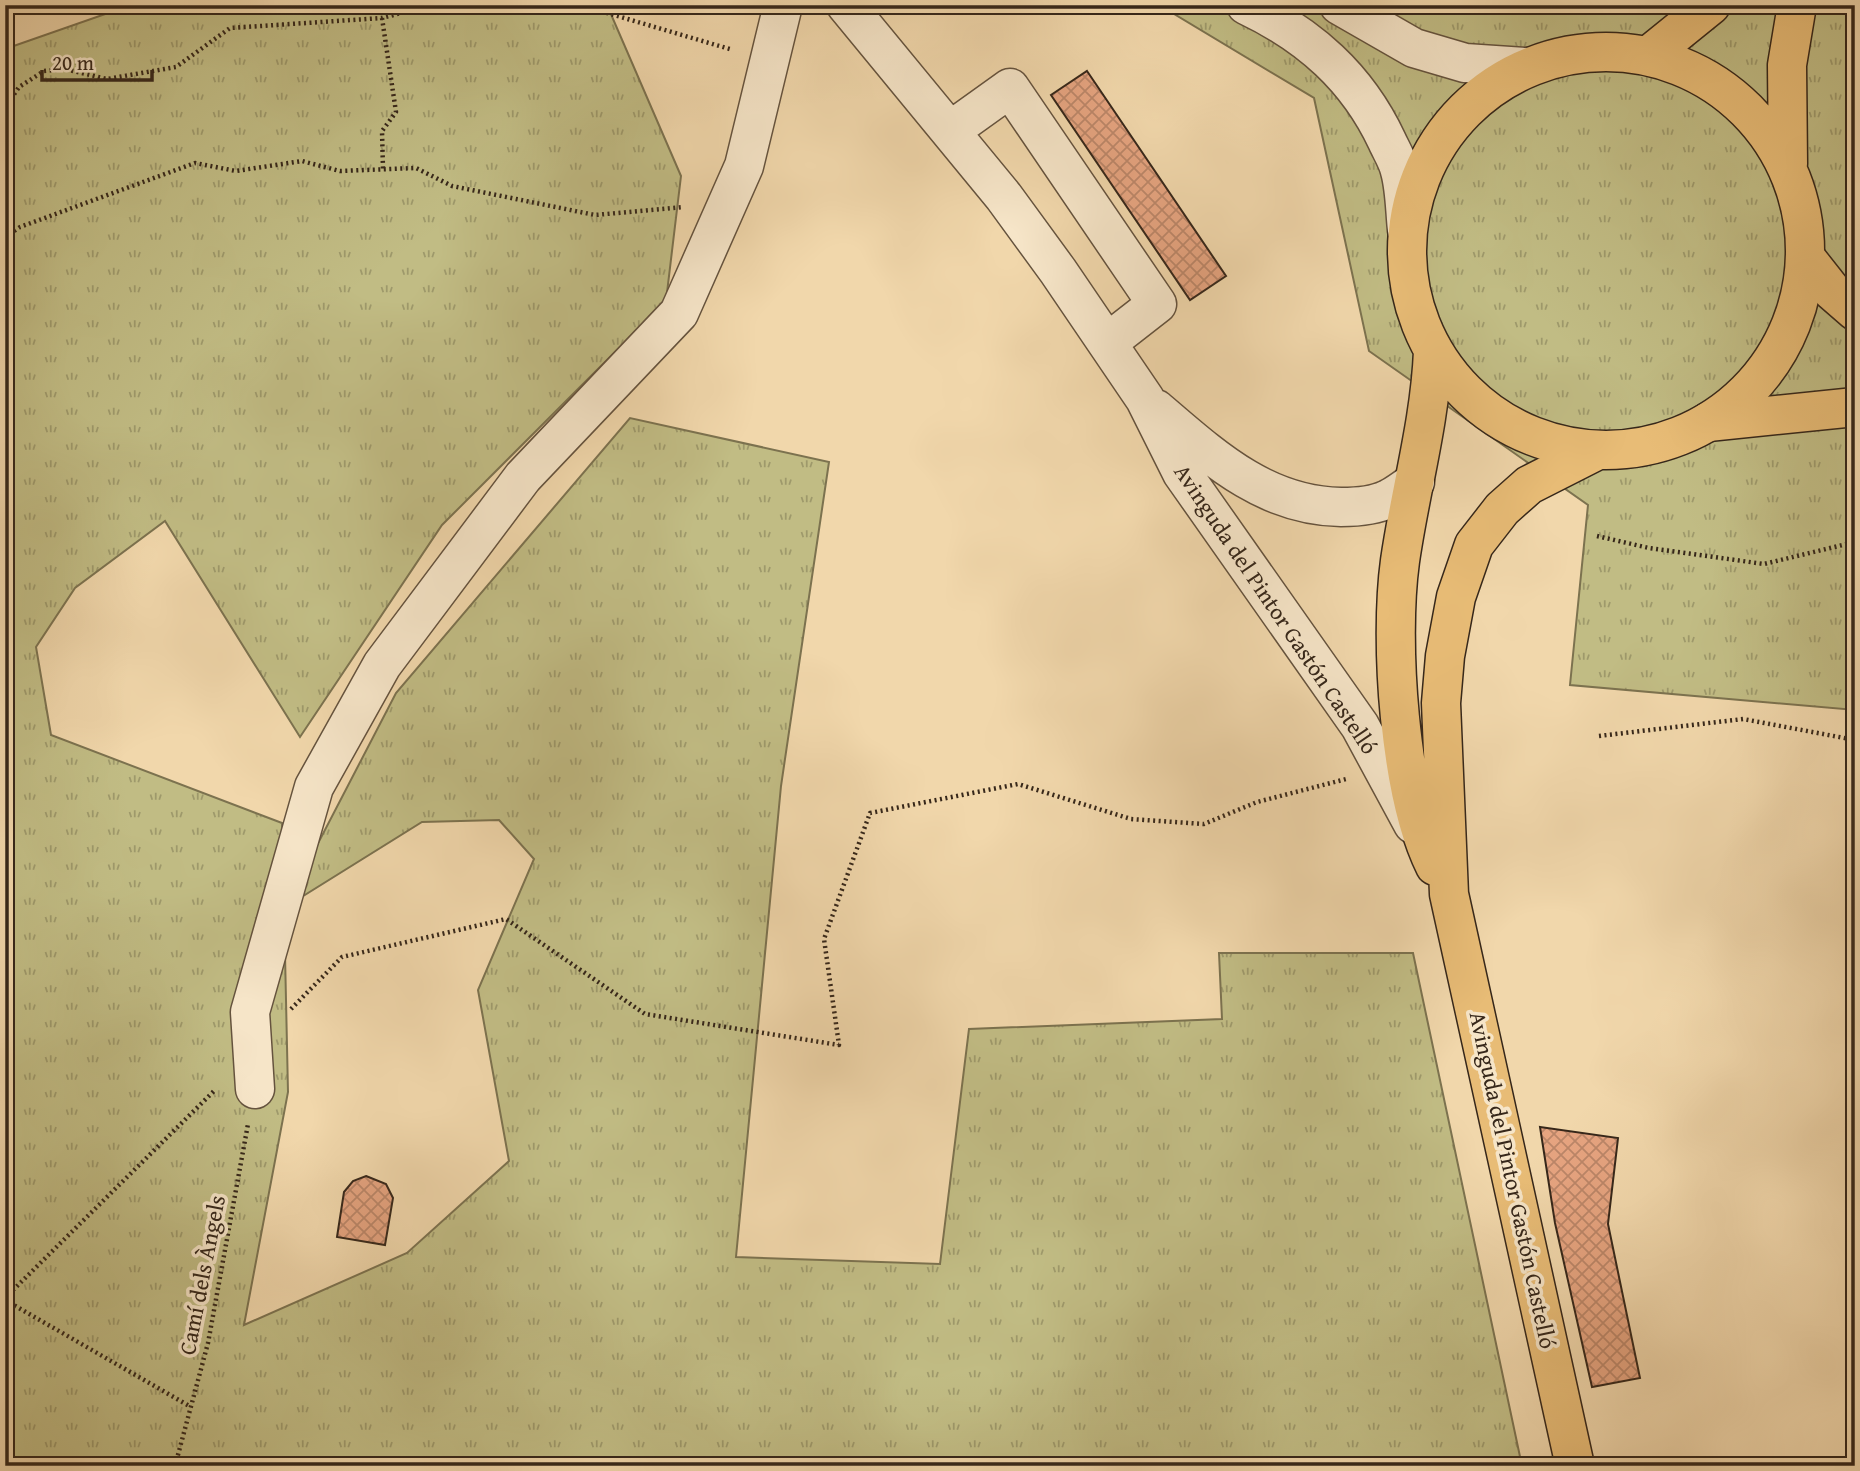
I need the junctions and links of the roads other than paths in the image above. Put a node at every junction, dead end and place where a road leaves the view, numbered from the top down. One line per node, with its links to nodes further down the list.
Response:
1 (783, 5): 24 (street)
2 (846, 5): 7 (street, Avinguda del Pintor Gastón Castelló)
3 (1246, 5): 12 (street)
4 (1339, 5): 9 (street)
5 (1711, 5): 8 (main road)
6 (1797, 5): 11 (main road)
7 (874, 22): 10 (street, Avinguda del Pintor Gastón Castelló)
8 (1648, 56): 9 (main road); 11 (main road)
9 (1527, 67): 12 (main road)
10 (950, 131): 15 (street, Avinguda del Pintor Gastón Castelló); 15 (street)
11 (1788, 166): 13 (main road)
12 (1407, 230): 16 (main road)
13 (1806, 258): 14 (main road); 19 (main road)
14 (1855, 311)
15 (1107, 343): 17 (street, Avinguda del Pintor Gastón Castelló)
16 (1433, 351): 20 (main road); 21 (main road, Avinguda del Pintor Gastón Castelló)
17 (1145, 399): 21 (street, Avinguda del Pintor Gastón Castelló); 22 (street, Avinguda del Pintor Gastón Castelló)
18 (1855, 407): 19 (main road)
19 (1708, 422): 20 (main road)
20 (1598, 450): 23 (main road, Avinguda del Pintor Gastón Castelló)
21 (1415, 482): 22 (main road, Avinguda del Pintor Gastón Castelló)
22 (1429, 854): 23 (main road, Avinguda del Pintor Gastón Castelló)
23 (1449, 894): 25 (main road, Avinguda del Pintor Gastón Castelló)
24 (255, 1089)
25 (1575, 1466)

